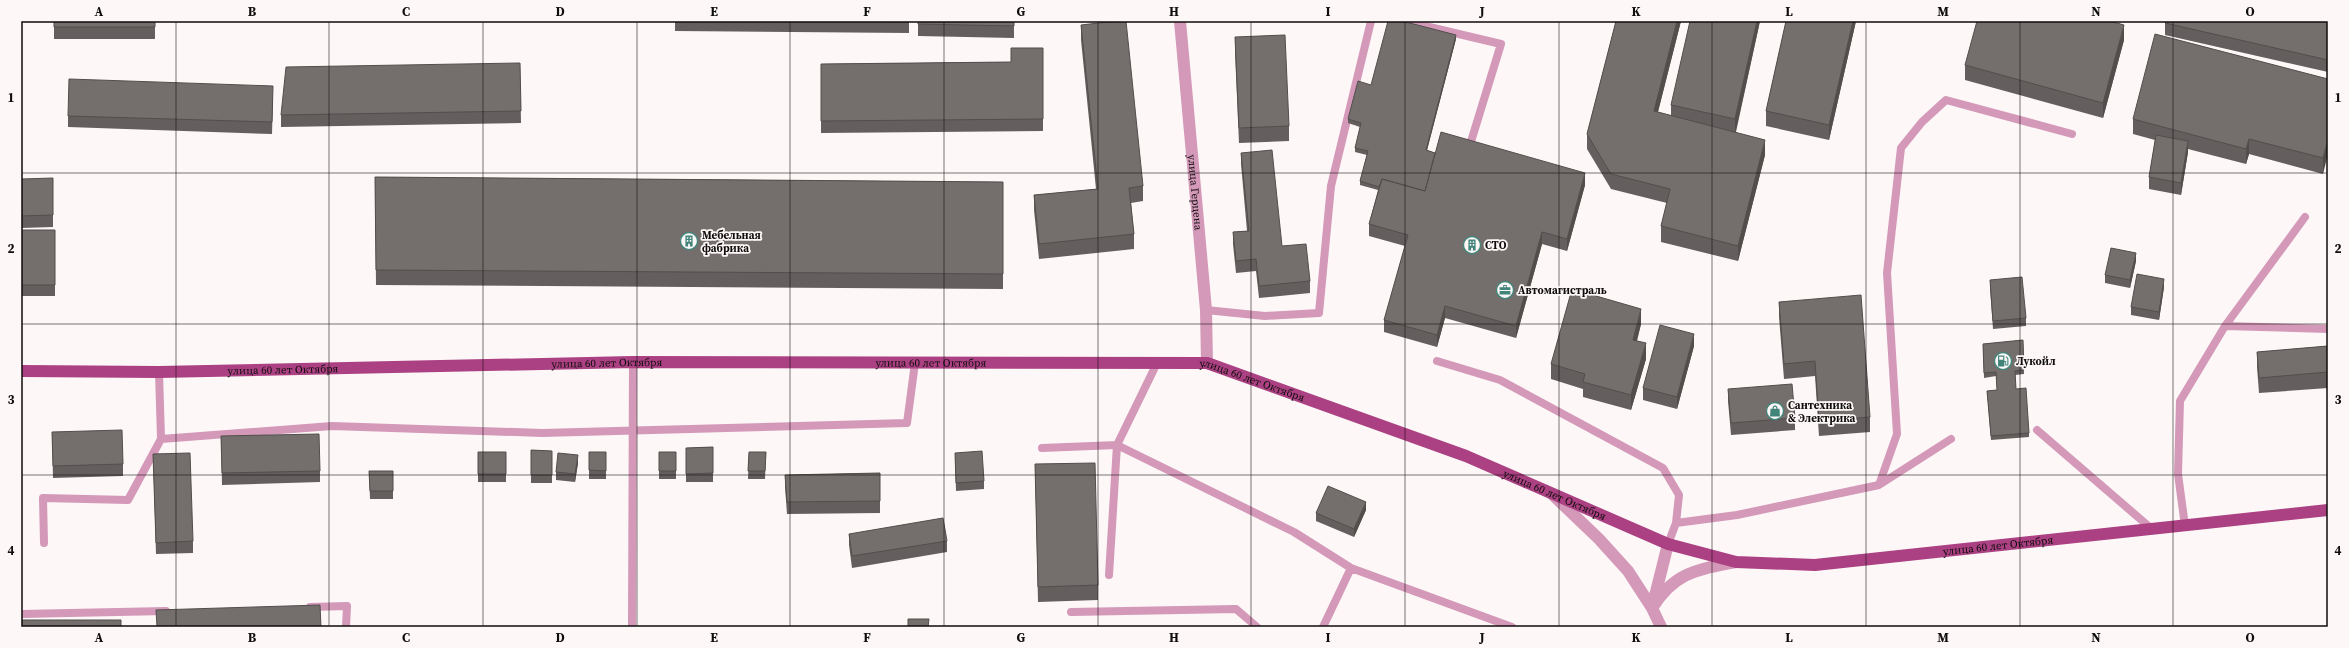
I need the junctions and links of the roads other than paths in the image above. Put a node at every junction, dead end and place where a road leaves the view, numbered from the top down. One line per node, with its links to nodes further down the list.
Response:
1 (1180, 21): 7 (street, улица Герцена)
2 (1371, 21): 7 (lane)
3 (1404, 21): 5 (lane)
4 (2072, 134): 23 (lane)
5 (1469, 148)
6 (2305, 217): 8 (lane)
7 (1206, 310): 14 (street, улица Герцена)
8 (2225, 326): 9 (lane); 27 (lane)
9 (2328, 329)
10 (1437, 361): 26 (lane)
11 (633, 362): 12 (main road, улица 60 лет Октября); 16 (main road, улица 60 лет Октября); 17 (lane)
12 (915, 363): 13 (main road, улица 60 лет Октября); 17 (lane)
13 (1157, 363): 14 (main road, улица 60 лет Октября); 21 (lane)
14 (1207, 363): 24 (main road, улица 60 лет Октября)
15 (21, 371): 16 (main road, улица 60 лет Октября)
16 (159, 372): 19 (lane)
17 (631, 430): 19 (lane); 40 (lane)
18 (2037, 430): 28 (lane)
19 (161, 439): 29 (lane)
20 (1951, 439): 23 (lane)
21 (1117, 445): 22 (lane); 32 (lane); 33 (lane)
22 (1042, 448)
23 (1879, 485): 26 (lane)
24 (1551, 494): 30 (main road, улица 60 лет Октября); 35 (street)
25 (2328, 510): 27 (main road, улица 60 лет Октября)
26 (1676, 523): 30 (lane)
27 (2185, 526): 28 (main road, улица 60 лет Октября)
28 (2153, 530): 31 (main road, улица 60 лет Октября)
29 (44, 543)
30 (1668, 544): 31 (main road, улица 60 лет Октября); 35 (street)
31 (1736, 562): 35 (street)
32 (1351, 568): 42 (lane); 43 (lane)
33 (1109, 575)
34 (299, 607): 39 (lane)
35 (1652, 608): 44 (street)
36 (172, 610): 38 (lane)
37 (1071, 612): 41 (lane)
38 (21, 614)
39 (346, 627)
40 (632, 627)
41 (1257, 627)
42 (1323, 627)
43 (1512, 627)
44 (1661, 627)

